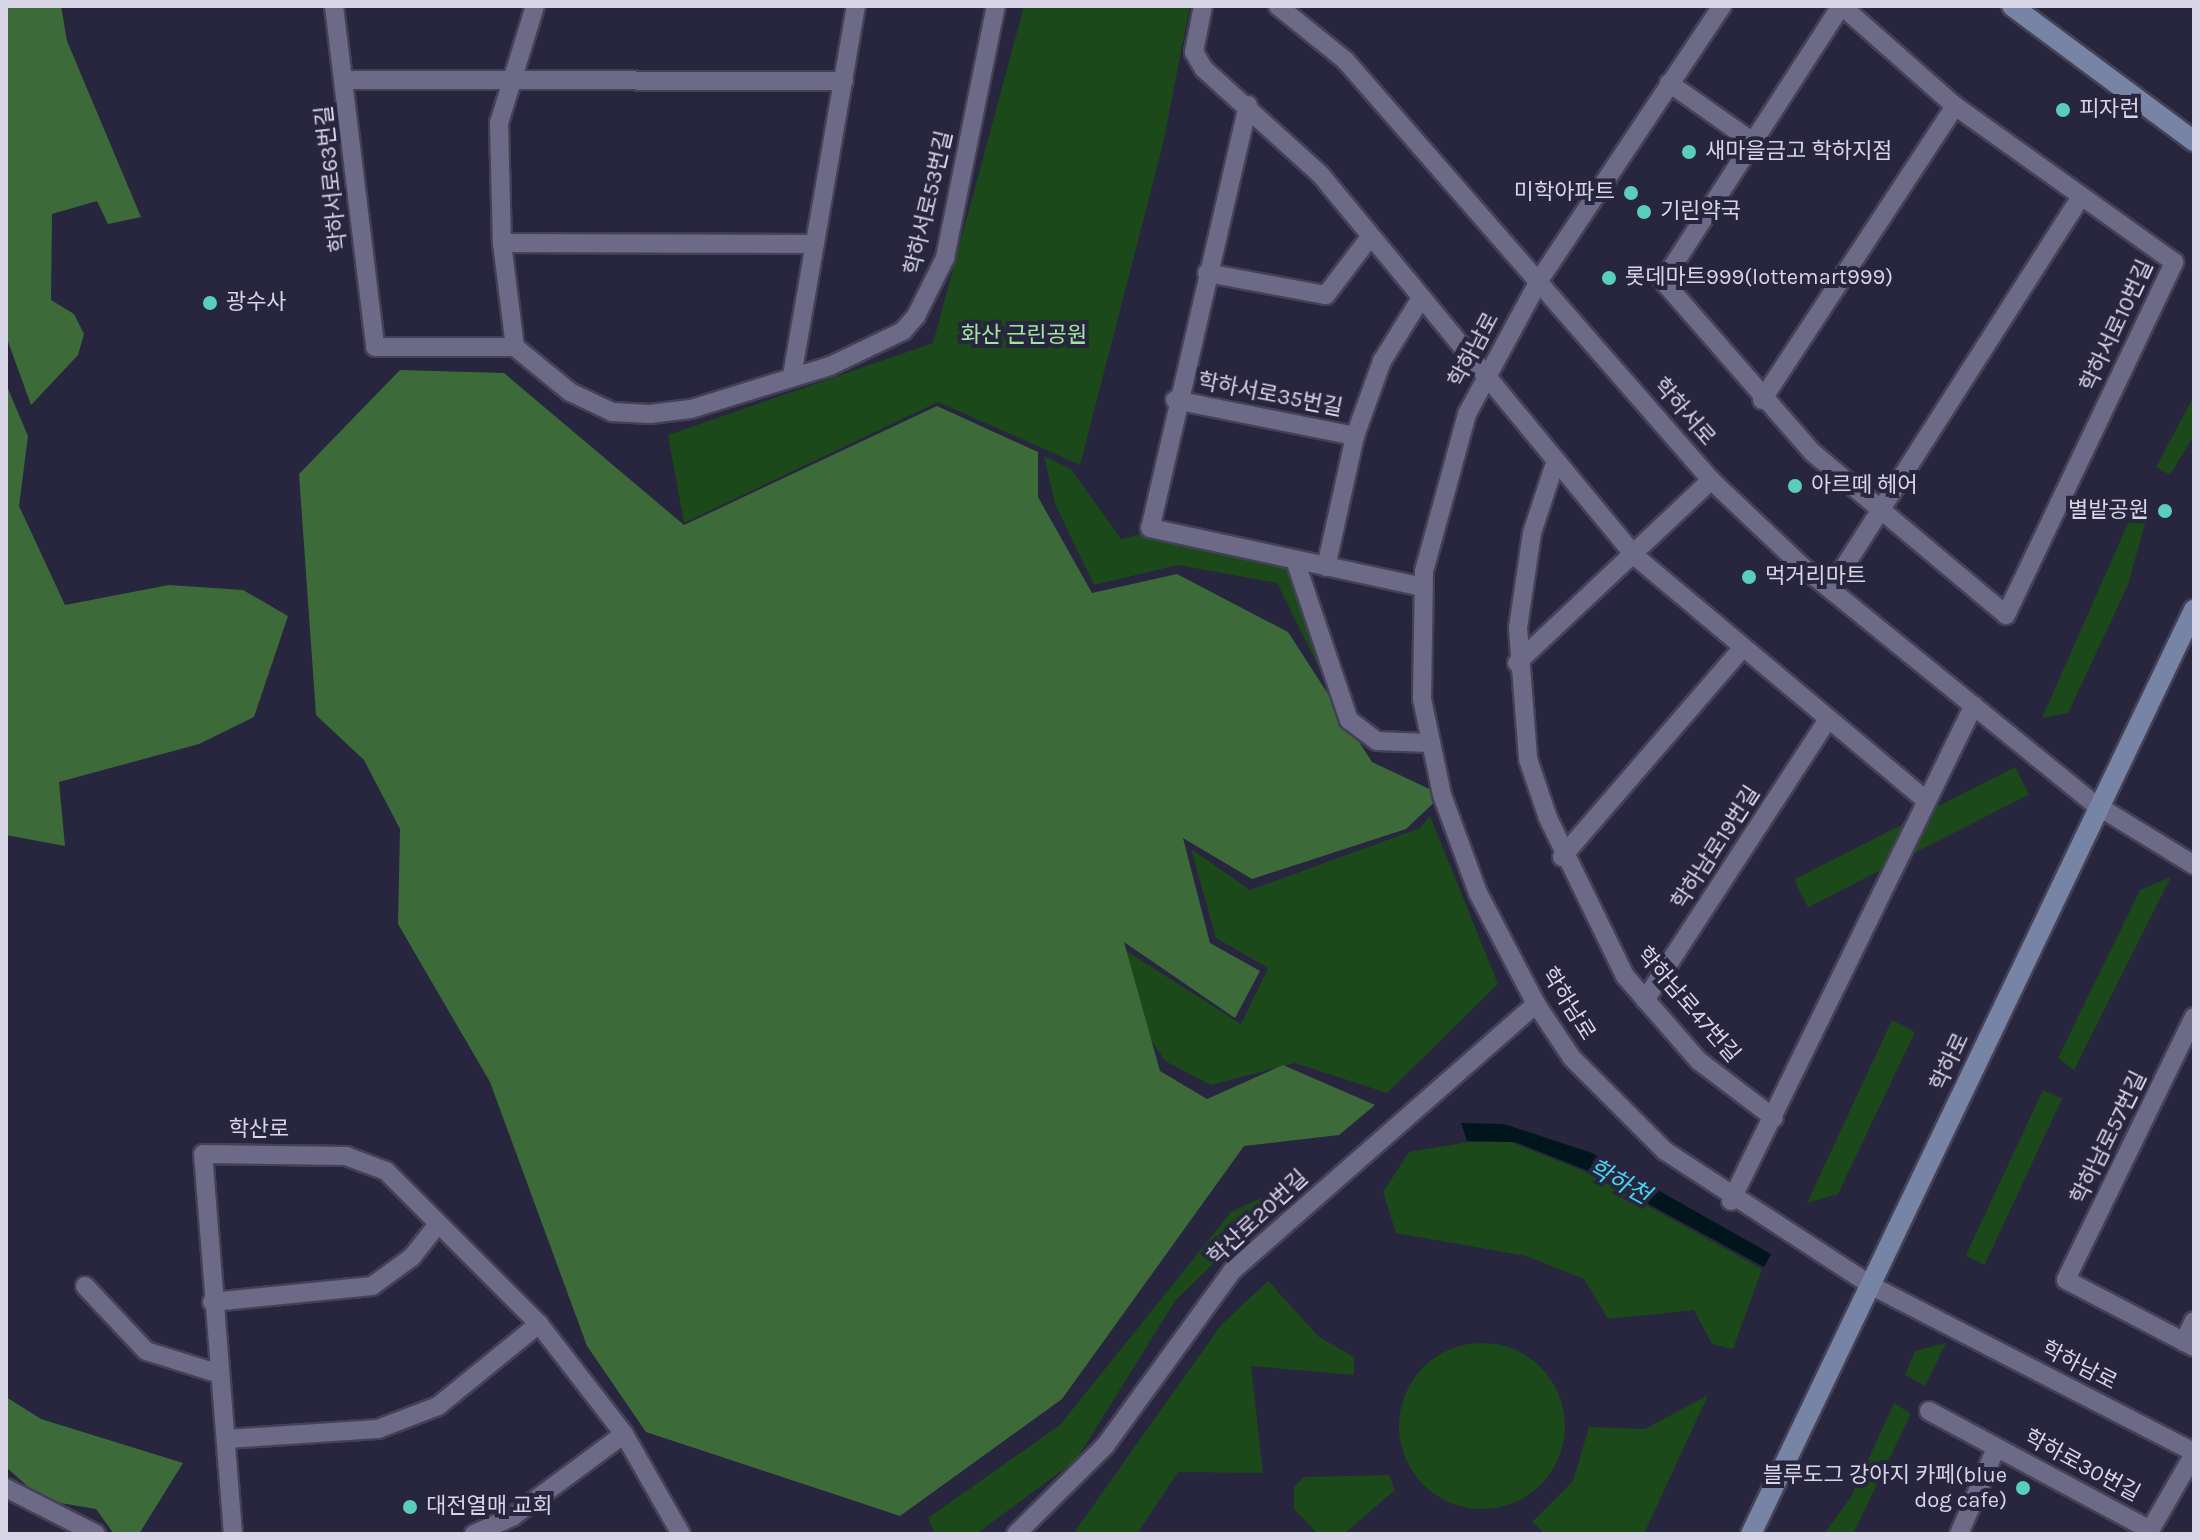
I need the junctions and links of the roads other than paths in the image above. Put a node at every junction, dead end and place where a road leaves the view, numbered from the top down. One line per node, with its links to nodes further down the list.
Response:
1 (334, 6): 10 (street, 학하서로63번길)
2 (535, 6): 13 (street)
3 (856, 6): 11 (street)
4 (996, 6): 26 (street, 학하서로53번길)
5 (1203, 6): 14 (street)
6 (1278, 6): 23 (street, 학하서로)
7 (1722, 6): 12 (street, 학하남로)
8 (1841, 6): 15 (street); 16 (street)
9 (2012, 6): 17 (street)
10 (345, 80): 13 (street); 25 (street, 학하서로63번길)
11 (844, 81): 13 (street); 21 (street)
12 (1669, 83): 16 (street); 23 (street, 학하남로)
13 (507, 84): 20 (street)
14 (1248, 105): 19 (street); 22 (street, 학하서로35번길)
15 (1955, 106): 18 (street); 29 (street)
16 (1750, 140): 29 (street)
17 (2194, 141)
18 (2080, 198): 33 (street); 33 (street, 학하서로10번길)
19 (1370, 237): 22 (street); 24 (street)
20 (502, 243): 21 (street); 25 (street)
21 (815, 244): 26 (street)
22 (1207, 273): 28 (street, 학하서로35번길)
23 (1540, 279): 27 (street, 학하남로); 32 (street, 학하서로)
24 (1421, 298): 27 (street); 30 (street, 학하서로35번길)
25 (515, 347): 26 (street, 학하서로53번길)
26 (792, 376)
27 (1485, 378): 31 (street); 37 (street, 학하남로)
28 (1175, 400): 30 (street, 학하서로35번길); 35 (street, 학하서로35번길)
29 (1762, 400): 33 (street)
30 (1355, 436): 36 (street, 학하서로35번길)
31 (1555, 463): 34 (street); 41 (street, 학하남로47번길)
32 (1711, 480): 34 (street); 38 (street, 학하서로)
33 (1880, 513): 38 (street)
34 (1636, 557): 40 (street); 41 (street)
35 (1295, 560): 36 (street, 학하서로35번길); 44 (street)
36 (1326, 567): 37 (street, 학하서로35번길)
37 (1423, 587): 44 (street, 학하남로)
38 (1830, 589): 42 (street, 학하서로)
39 (2194, 610): 46 (street, 학하로)
40 (1740, 651): 43 (street); 47 (street)
41 (1517, 663): 47 (street, 학하남로47번길)
42 (1974, 705): 45 (street); 46 (street, 학하서로)
43 (1826, 722): 45 (street); 49 (street, 학하남로19번길)
44 (1429, 743): 50 (street, 학하남로)
45 (1926, 800): 52 (street)
46 (2096, 805): 48 (street, 학하서로); 56 (street, 학하로)
47 (1562, 857): 49 (street, 학하남로47번길)
48 (2194, 865)
49 (1645, 1000): 52 (street, 학하남로47번길)
50 (1536, 1004): 53 (street, 학하남로); 73 (street, 학산로20번길)
51 (2194, 1017): 60 (street, 학하남로57번길)
52 (1774, 1118): 53 (street)
53 (1731, 1201): 56 (street, 학하남로)
54 (438, 1224): 57 (street); 57 (street, 학산로); 59 (street, 학산로)
55 (85, 1286): 61 (street)
56 (1872, 1286): 66 (street, 학하남로); 74 (street, 학하로)
57 (212, 1302): 61 (street, 학산로)
58 (2194, 1321): 60 (street)
59 (539, 1324): 63 (street, 학산로); 64 (street)
60 (2189, 1344)
61 (220, 1374): 64 (street, 학산로)
62 (1929, 1411): 65 (street)
63 (624, 1434): 71 (street); 72 (street, 학산로)
64 (227, 1439): 70 (street, 학산로)
65 (1996, 1448): 68 (street, 학하로30번길); 75 (street, 학하로30번길)
66 (2194, 1453): 68 (street, 학하로30번길)
67 (6, 1488): 69 (street)
68 (2149, 1532)
69 (96, 1534)
70 (233, 1534)
71 (474, 1534)
72 (681, 1534)
73 (1016, 1534)
74 (1751, 1534)
75 (1959, 1534)

